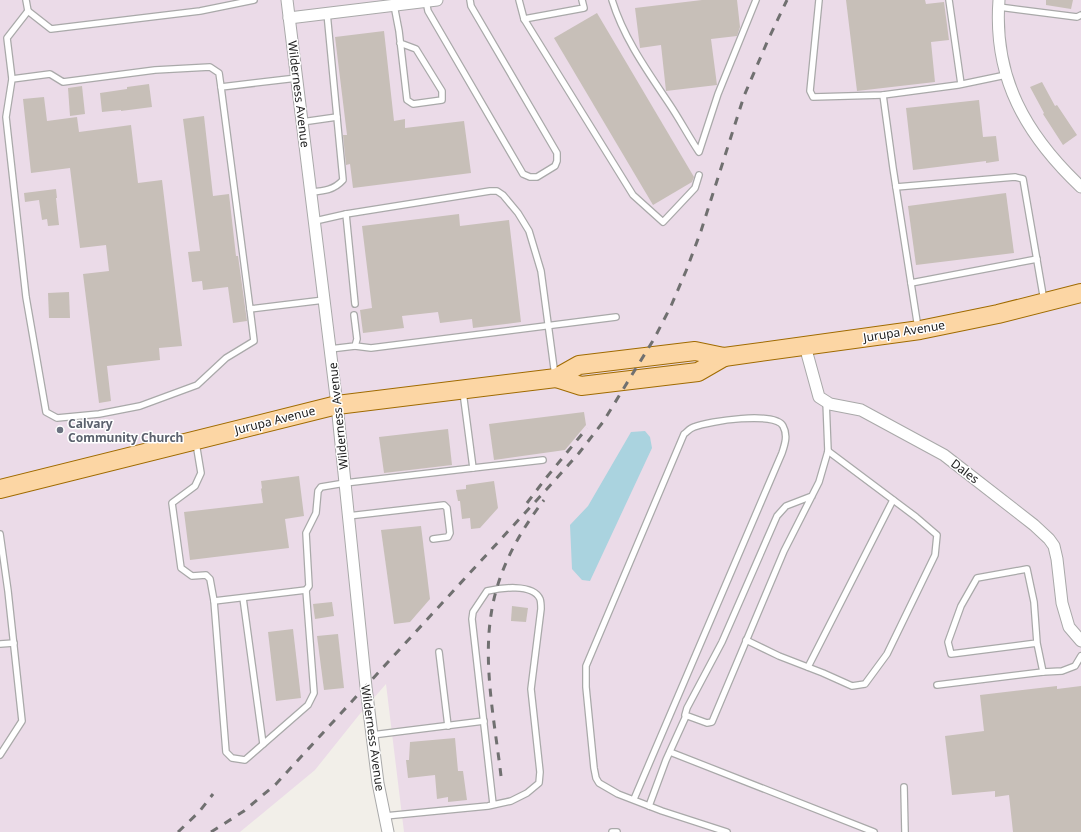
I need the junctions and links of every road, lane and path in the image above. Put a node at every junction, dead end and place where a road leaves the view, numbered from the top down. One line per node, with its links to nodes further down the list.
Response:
1 (26, 0): 14 (lane)
2 (252, 0): 14 (lane)
3 (287, 0): 17 (street, Wilderness Avenue)
4 (470, 0): 11 (lane)
5 (519, 0): 18 (lane)
6 (582, 0): 18 (lane)
7 (612, 0): 8 (lane)
8 (756, 0)
9 (819, 0): 25 (lane)
10 (949, 0): 23 (lane)
11 (432, 1): 13 (street)
12 (999, 4): 16 (lane); 20 (street)
13 (394, 5): 15 (street); 19 (lane)
14 (28, 11): 22 (lane)
15 (327, 13): 17 (street); 26 (lane)
16 (1081, 15)
17 (289, 18): 21 (street, Wilderness Avenue)
18 (524, 19): 28 (lane)
19 (400, 43): 19 (lane)
20 (1006, 75): 23 (lane); 30 (street)
21 (297, 78): 24 (lane); 27 (street, Wilderness Avenue)
22 (12, 79): 24 (lane); 40 (lane)
23 (961, 84): 25 (lane)
24 (221, 88): 40 (lane)
25 (883, 95): 29 (lane)
26 (337, 117): 27 (lane); 31 (lane)
27 (302, 122): 31 (street, Wilderness Avenue)
28 (699, 175)
29 (896, 187): 34 (lane); 35 (lane)
30 (1081, 187)
31 (311, 192): 33 (street, Wilderness Avenue)
32 (346, 214): 33 (lane); 39 (lane); 43 (lane)
33 (315, 221): 37 (street, Wilderness Avenue)
34 (1037, 259): 35 (lane); 38 (lane)
35 (911, 283): 44 (lane)
36 (1081, 294): 38 (main road, Jurupa Avenue)
37 (324, 300): 40 (lane); 47 (street, Wilderness Avenue)
38 (1045, 303): 44 (main road, Jurupa Avenue)
39 (356, 304)
40 (250, 309)
41 (354, 315): 45 (lane)
42 (616, 317): 43 (lane)
43 (548, 326): 45 (lane); 48 (lane)
44 (918, 330): 46 (main road, Jurupa Avenue)
45 (355, 346): 47 (lane)
46 (804, 346): 48 (main road, Jurupa Avenue); 50 (street)
47 (330, 349): 51 (street, Wilderness Avenue)
48 (556, 378): 49 (main road, Jurupa Avenue)
49 (463, 390): 51 (main road, Jurupa Avenue); 55 (lane)
50 (826, 401): 53 (lane); 67 (street, Dales)
51 (337, 405): 52 (main road, Jurupa Avenue); 56 (street, Wilderness Avenue)
52 (196, 440): 57 (main road, Jurupa Avenue); 65 (lane)
53 (828, 451): 58 (lane); 59 (lane)
54 (544, 460): 55 (lane)
55 (473, 468): 56 (lane)
56 (345, 483): 60 (street, Wilderness Avenue); 63 (lane)
57 (0, 489)
58 (812, 496): 66 (lane); 76 (lane)
59 (893, 500): 73 (lane); 73 (lane)
60 (348, 516): 62 (lane); 79 (street, Wilderness Avenue)
61 (0, 538): 68 (lane)
62 (433, 539)
63 (306, 590): 64 (lane); 80 (lane)
64 (244, 598): 65 (lane); 80 (lane)
65 (214, 601): 80 (lane)
66 (746, 640): 73 (lane); 76 (lane)
67 (1081, 641)
68 (14, 642): 70 (lane); 82 (lane)
69 (1038, 643): 69 (lane); 74 (lane)
70 (0, 644)
71 (439, 652): 78 (lane)
72 (1081, 656): 74 (lane)
73 (808, 667)
74 (1043, 672): 75 (lane)
75 (937, 685)
76 (686, 716): 81 (lane)
77 (484, 721): 78 (lane); 85 (lane); 85 (lane)
78 (448, 726): 79 (lane)
79 (372, 735): 87 (street, Wilderness Avenue)
80 (263, 744)
81 (670, 752): 86 (lane); 92 (lane)
82 (0, 755)
83 (904, 787): 93 (lane)
84 (634, 800): 84 (lane); 86 (lane)
85 (493, 804): 87 (lane)
86 (649, 806): 91 (lane)
87 (385, 816): 88 (street, Wilderness Avenue)
88 (388, 832)
89 (612, 832): 90 (lane)
90 (616, 832)
91 (726, 832)
92 (874, 832)
93 (905, 832)

